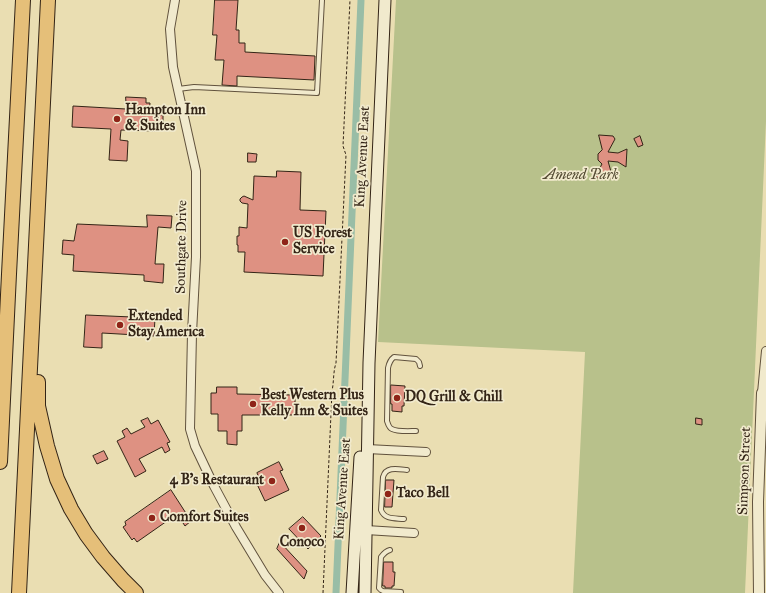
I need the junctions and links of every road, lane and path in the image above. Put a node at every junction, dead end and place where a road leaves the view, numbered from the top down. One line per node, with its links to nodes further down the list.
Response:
1 (23, 0): 9 (highway)
2 (48, 0): 8 (highway)
3 (175, 0): 7 (street, Southgate Drive)
4 (322, 0): 7 (lane)
5 (350, 0): 29 (path)
6 (385, 0): 12 (main road, King Avenue East)
7 (178, 89): 28 (street, Southgate Drive)
8 (36, 242): 26 (highway); 27 (highway)
9 (8, 274): 10 (highway); 18 (highway)
10 (0, 297)
11 (766, 351): 14 (street, Simpson Street)
12 (369, 363): 16 (main road, King Avenue East); 30 (main road, King Avenue East)
13 (420, 366): 15 (lane)
14 (764, 393): 20 (street, Simpson Street)
15 (416, 431)
16 (367, 449): 17 (street); 22 (main road, King Avenue East)
17 (426, 452)
18 (0, 462)
19 (406, 470): 21 (lane)
20 (762, 502): 32 (street, Simpson Street)
21 (404, 519)
22 (366, 530): 23 (street); 31 (main road, King Avenue East)
23 (414, 533)
24 (390, 550): 25 (lane)
25 (401, 592)
26 (19, 593)
27 (136, 593)
28 (279, 593)
29 (323, 593)
30 (352, 593)
31 (365, 593)
32 (759, 593)

